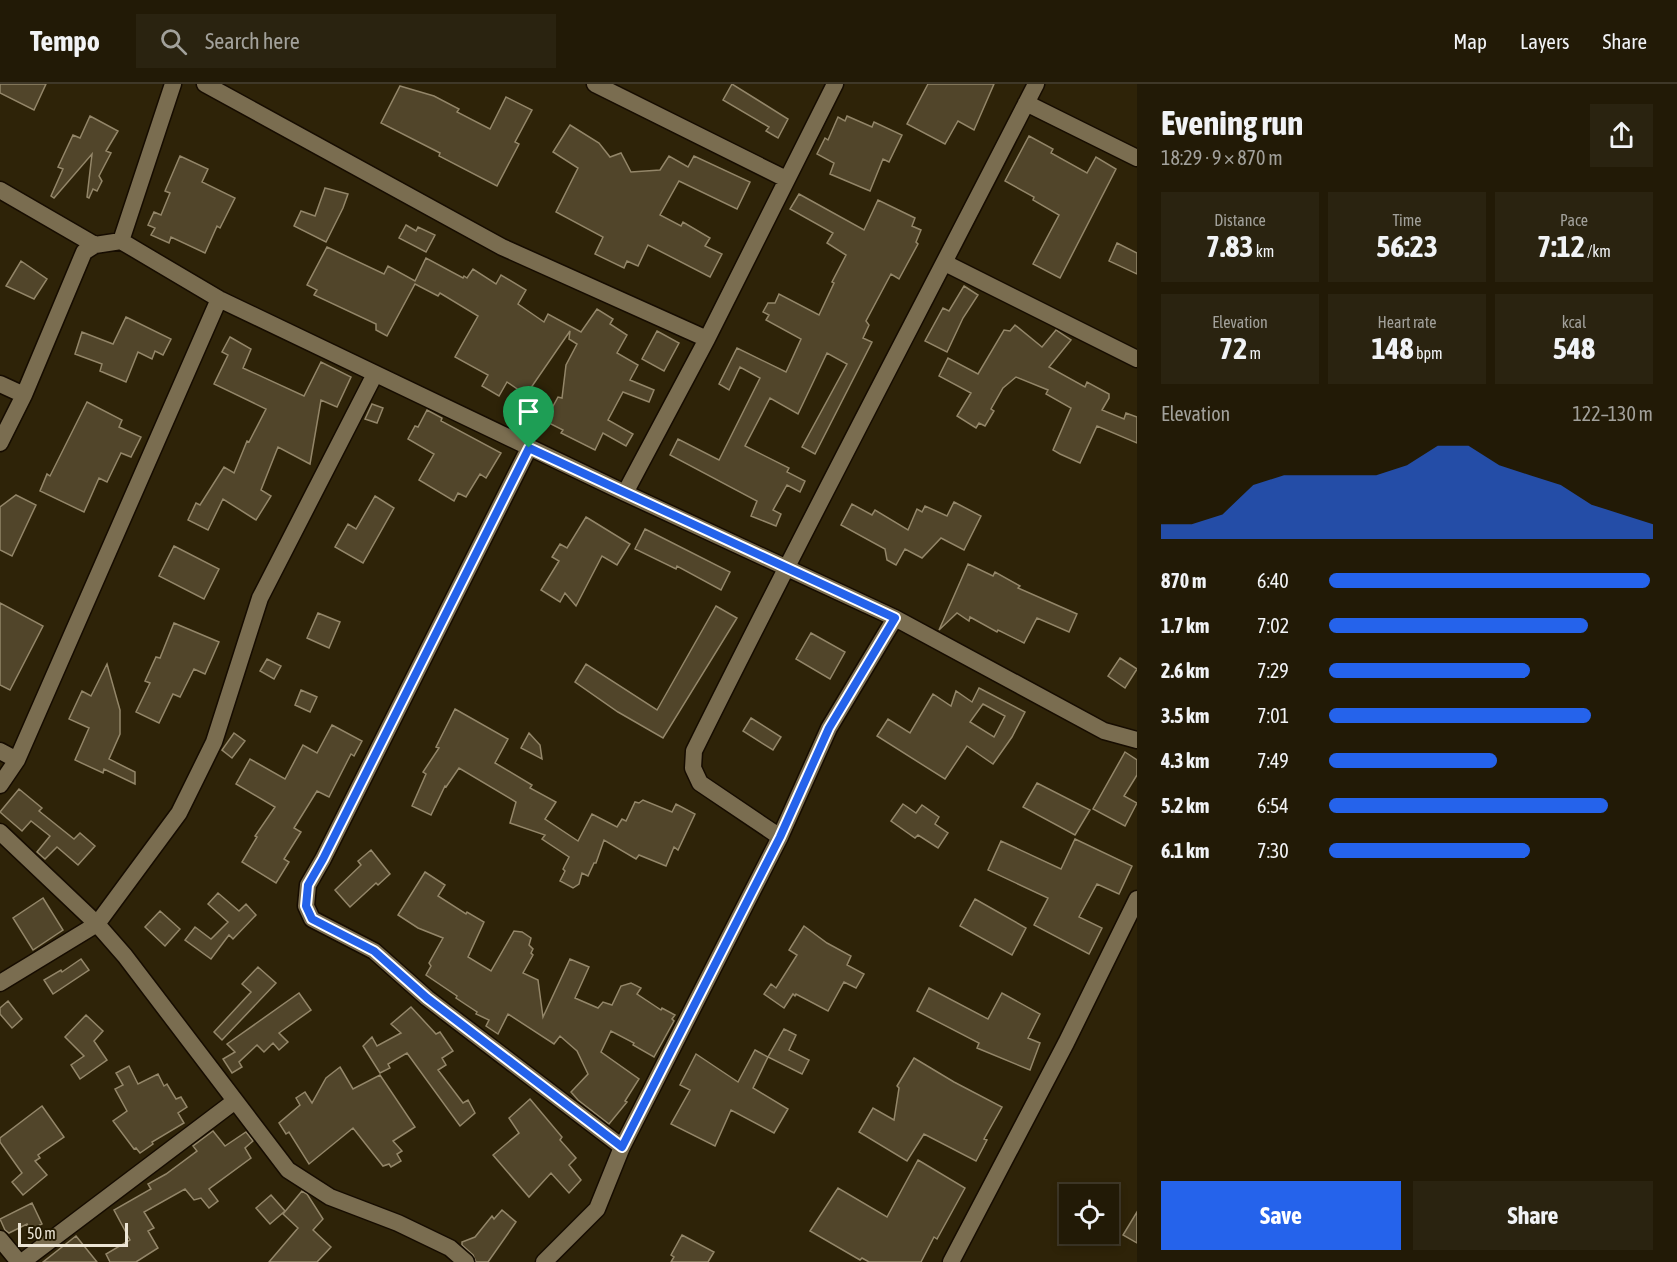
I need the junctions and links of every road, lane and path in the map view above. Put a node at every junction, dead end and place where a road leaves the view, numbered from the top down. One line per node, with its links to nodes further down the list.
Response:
1 (173, 84): 10 (street)
2 (205, 84): 14 (street)
3 (595, 84): 8 (street)
4 (835, 84): 8 (street)
5 (1036, 84): 6 (street)
6 (1026, 103): 7 (street); 12 (street)
7 (1137, 158)
8 (786, 179): 14 (street)
9 (0, 190): 11 (street)
10 (121, 241): 11 (street); 13 (street)
11 (95, 245): 18 (street)
12 (945, 263): 15 (street); 22 (street)
13 (219, 299): 16 (street); 26 (street)
14 (707, 339): 21 (street)
15 (1137, 359)
16 (375, 374): 20 (street); 31 (street)
17 (0, 384): 18 (street)
18 (24, 395): 19 (street)
19 (0, 443)
20 (529, 448): 21 (street); 34 (street)
21 (625, 494): 22 (street)
22 (785, 566): 23 (street); 29 (street)
23 (895, 618): 24 (street); 29 (street)
24 (1137, 740)
25 (0, 751): 26 (street)
26 (17, 760): 27 (street)
27 (0, 785)
28 (0, 831): 31 (street)
29 (780, 837): 34 (street)
30 (1137, 899): 39 (street)
31 (97, 924): 32 (street); 33 (street)
32 (0, 983)
33 (235, 1101): 36 (street); 37 (street)
34 (622, 1147): 38 (street)
35 (0, 1239): 36 (street)
36 (21, 1262)
37 (466, 1262)
38 (544, 1262)
39 (951, 1262)

